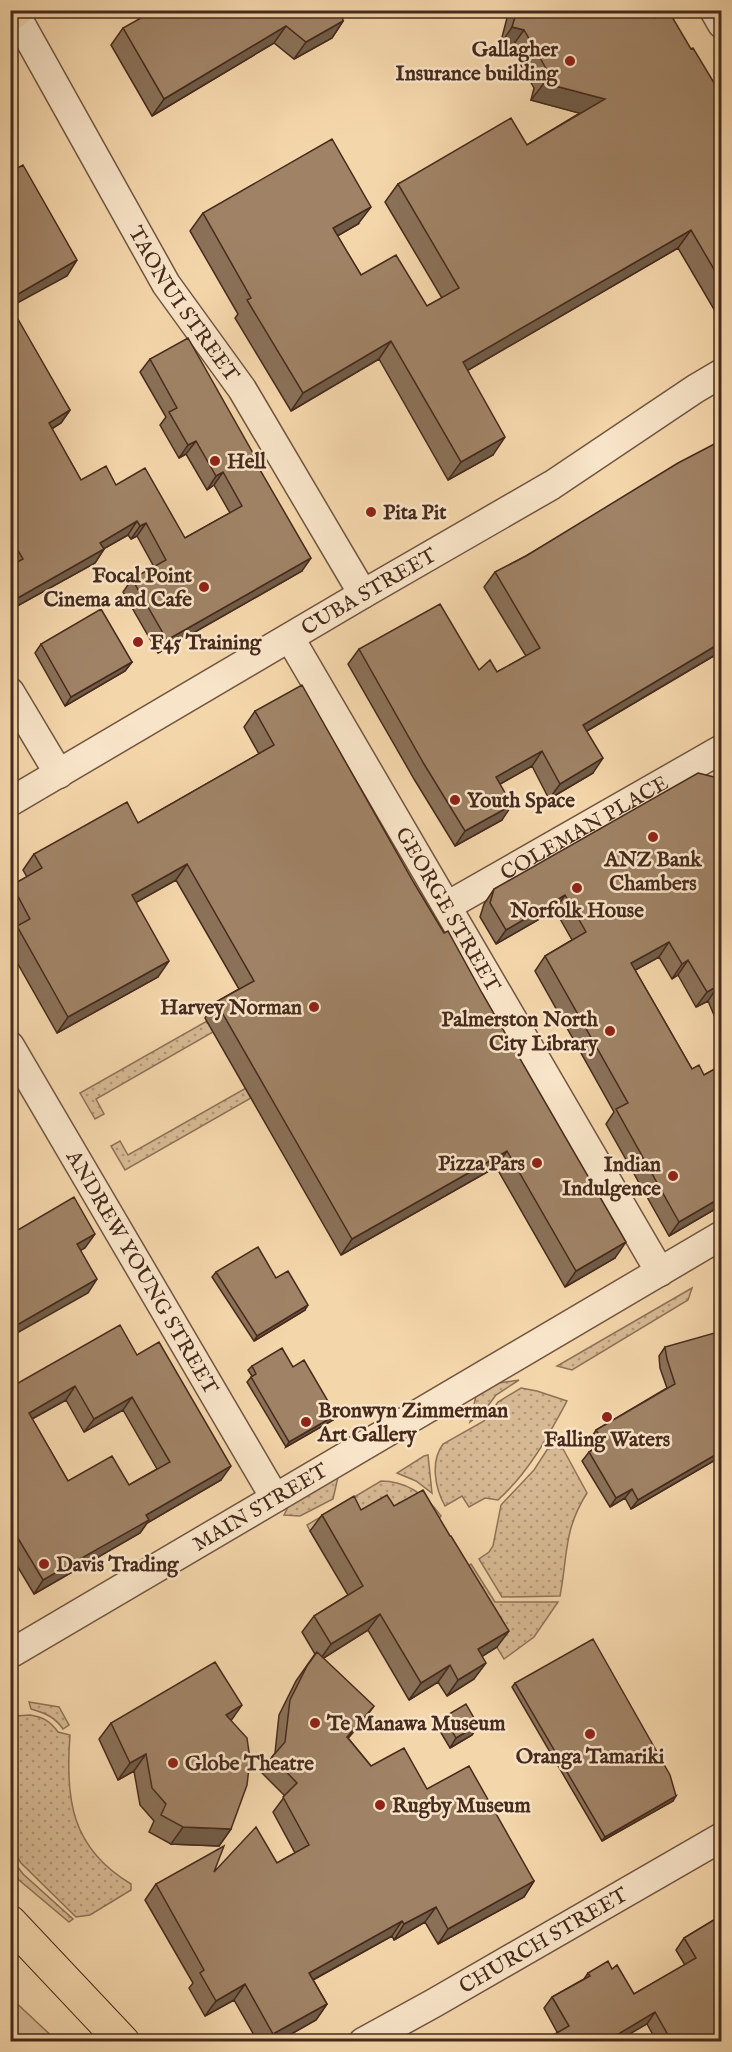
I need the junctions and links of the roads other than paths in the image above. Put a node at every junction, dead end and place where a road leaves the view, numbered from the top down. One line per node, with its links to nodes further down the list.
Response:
1 (714, 10): 3 (street)
2 (13, 12): 5 (street, TAONUI STREET)
3 (722, 24)
4 (722, 373): 5 (street, CUBA STREET)
5 (363, 594): 6 (street, CUBA STREET)
6 (290, 638): 9 (street, CUBA STREET); 11 (street, GEORGE STREET)
7 (10, 692): 9 (street)
8 (722, 749): 11 (street, COLEMAN PLACE)
9 (59, 774): 10 (street, CUBA STREET)
10 (10, 802)
11 (447, 906): 14 (street, GEORGE STREET)
12 (10, 1046): 15 (street, ANDREW YOUNG STREET)
13 (722, 1235): 14 (street, MAIN STREET)
14 (660, 1272): 15 (street, MAIN STREET)
15 (275, 1497): 16 (street, MAIN STREET)
16 (45, 1633): 17 (street, MAIN STREET); 18 (street, MAIN STREET)
17 (10, 1654)
18 (10, 1667)
19 (722, 1837): 22 (street, CHURCH STREET)
20 (17, 1935): 21 (main road)
21 (123, 2042)
22 (363, 2042)

